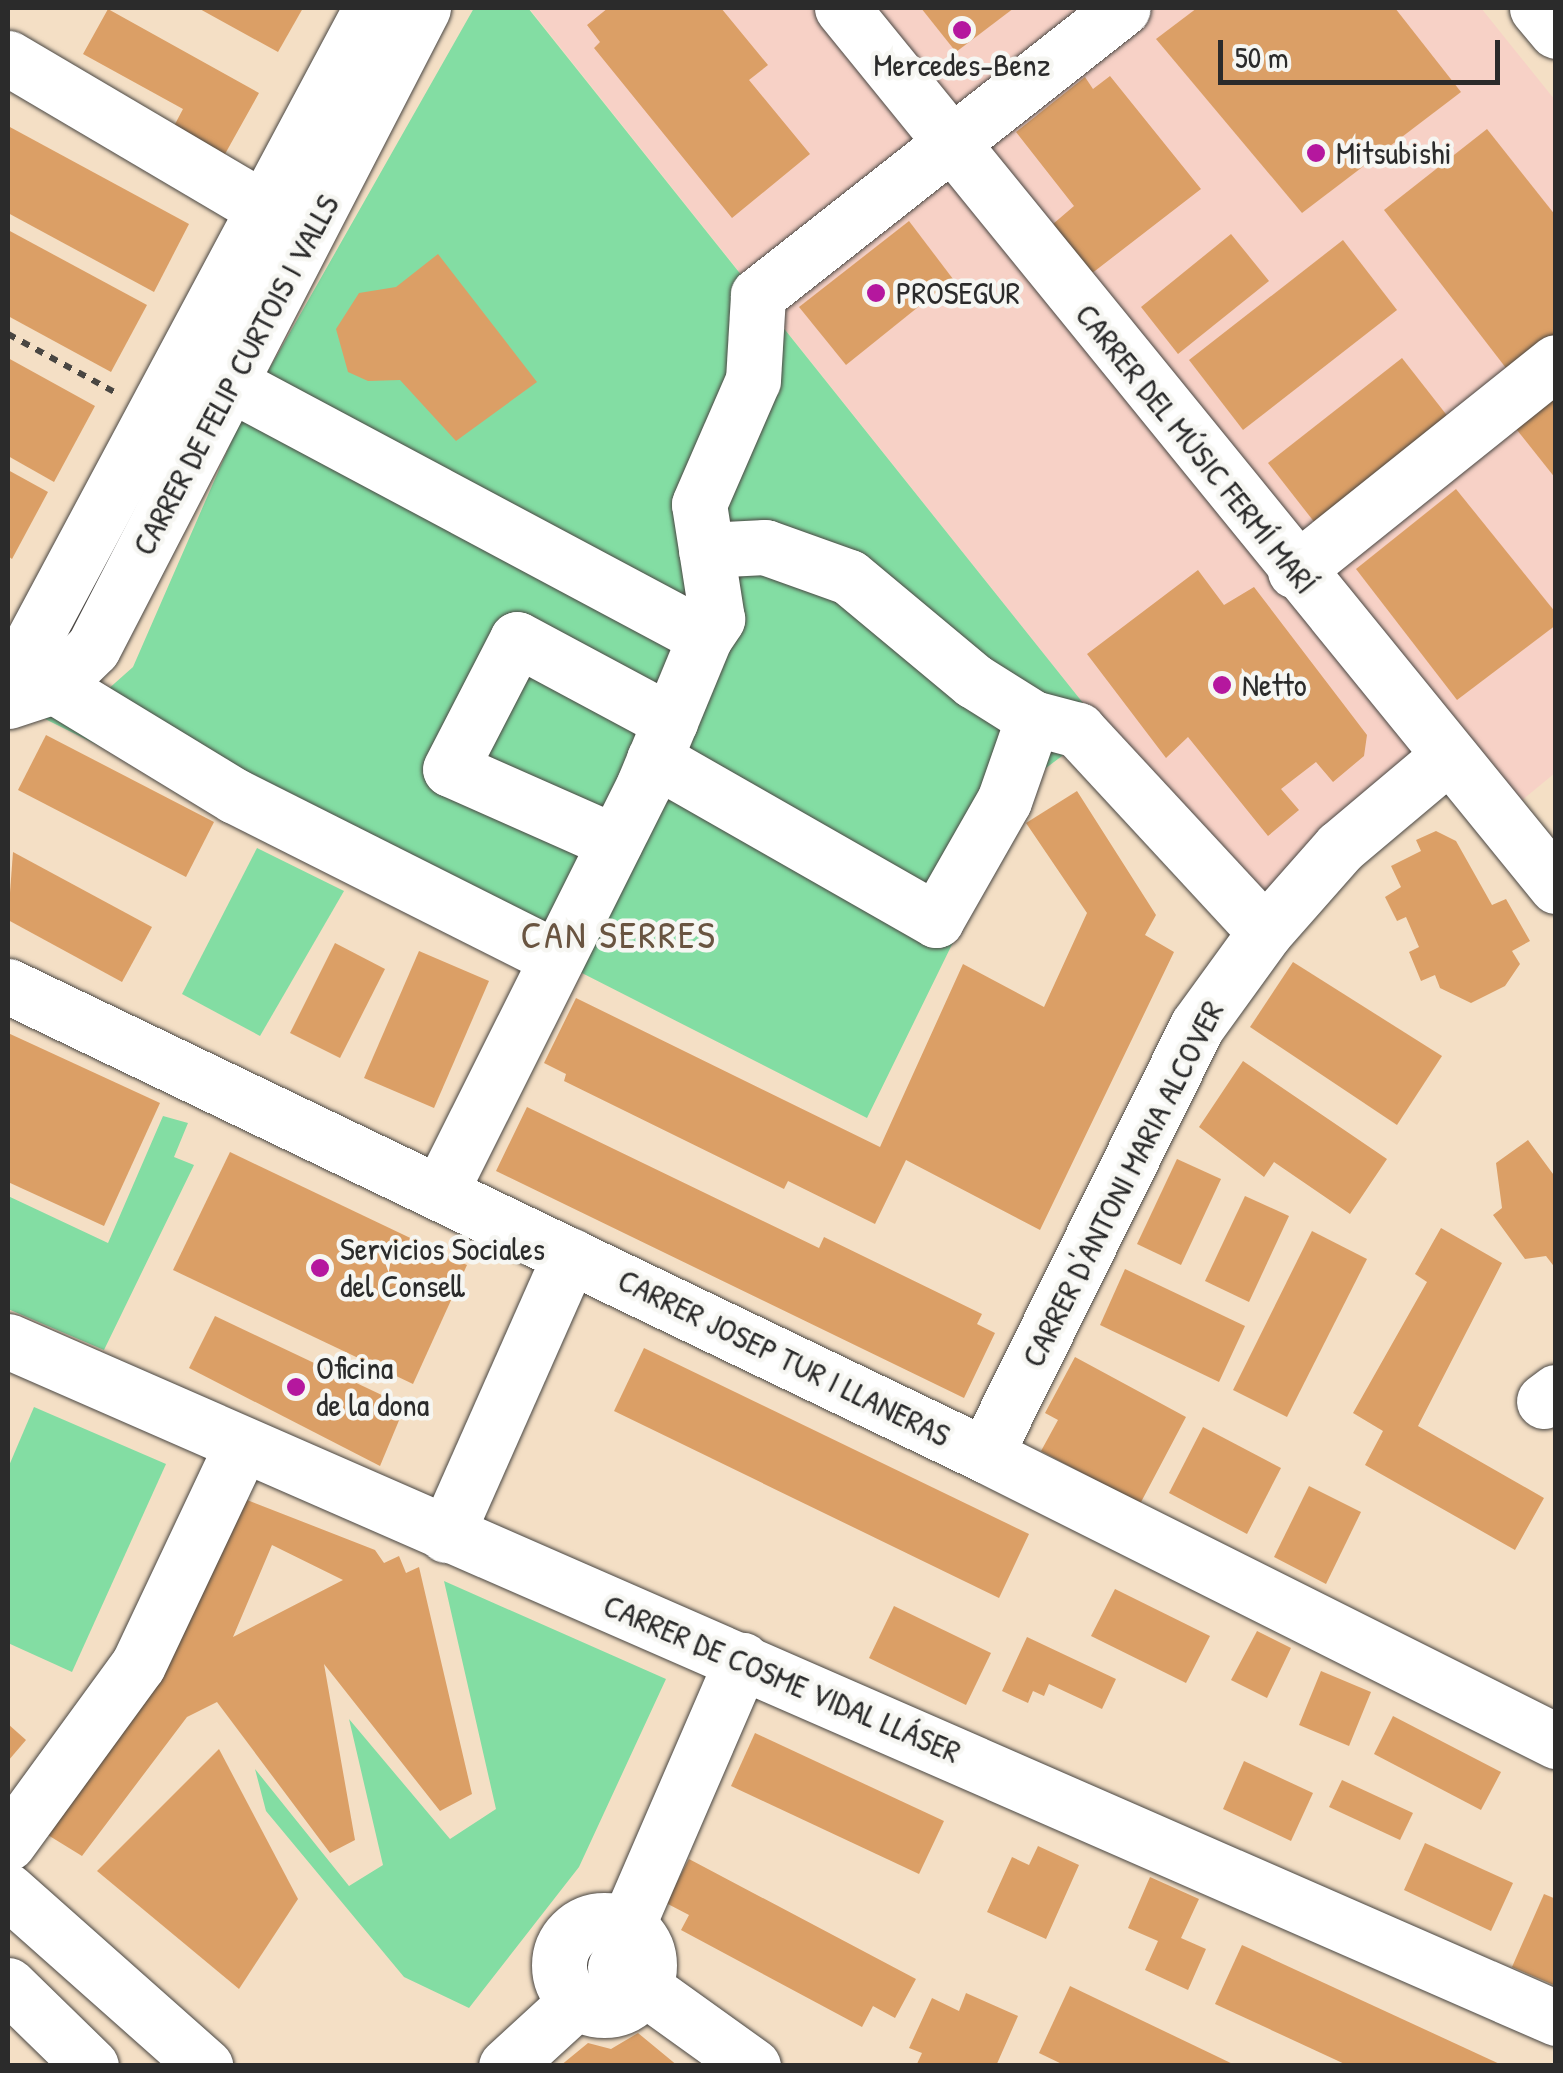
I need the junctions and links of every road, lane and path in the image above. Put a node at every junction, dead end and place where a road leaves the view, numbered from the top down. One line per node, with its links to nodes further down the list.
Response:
1 (371, 8): 9 (street, CARRER DE FELIP CURTOIS I VALLS)
2 (423, 8): 12 (street, CARRER DE FELIP CURTOIS I VALLS)
3 (842, 8): 8 (street, CARRER DEL MÚSIC FERMÍ MARÍ)
4 (1122, 8): 8 (street)
5 (1537, 8): 6 (street)
6 (1556, 30)
7 (8, 58): 9 (street)
8 (950, 147): 14 (street); 15 (street, CARRER DEL MÚSIC FERMÍ MARÍ)
9 (264, 209): 13 (street, CARRER DE FELIP CURTOIS I VALLS)
10 (8, 334): 13 (path)
11 (1556, 362): 15 (street)
12 (233, 385): 16 (street); 17 (street, CARRER DE FELIP CURTOIS I VALLS)
13 (153, 413): 17 (street, CARRER DE FELIP CURTOIS I VALLS)
14 (706, 550): 16 (street); 18 (street)
15 (1295, 570): 20 (street, CARRER DEL MÚSIC FERMÍ MARÍ)
16 (705, 637): 19 (street)
17 (23, 691): 24 (street)
18 (1055, 724): 19 (street); 23 (street)
19 (662, 740): 21 (street); 21 (street)
20 (1448, 756): 22 (street, CARRER DEL MÚSIC FERMÍ MARÍ); 23 (street, CARRER D'ANTONI MARIA ALCOVER)
21 (615, 842): 24 (street)
22 (1556, 886)
23 (1265, 932): 30 (street, CARRER D'ANTONI MARIA ALCOVER)
24 (557, 958): 26 (street)
25 (8, 986): 26 (street, CARRER JOSEP TUR I LLANERAS)
26 (440, 1192): 27 (street, CARRER JOSEP TUR I LLANERAS)
27 (570, 1255): 30 (street, CARRER JOSEP TUR I LLANERAS); 31 (street)
28 (8, 1341): 29 (street, CARRER DE COSME VIDAL LLÁSER)
29 (241, 1447): 31 (street, CARRER DE COSME VIDAL LLÁSER); 34 (street)
30 (985, 1454): 33 (street, CARRER JOSEP TUR I LLANERAS)
31 (446, 1535): 32 (street, CARRER DE COSME VIDAL LLÁSER)
32 (742, 1660): 36 (street); 38 (street, CARRER DE COSME VIDAL LLÁSER)
33 (1556, 1741)
34 (8, 1843)
35 (8, 1891): 40 (street)
36 (616, 1971): 41 (street); 42 (street)
37 (8, 1985): 39 (street)
38 (1556, 2018)
39 (90, 2066)
40 (205, 2066)
41 (506, 2066)
42 (753, 2066)

